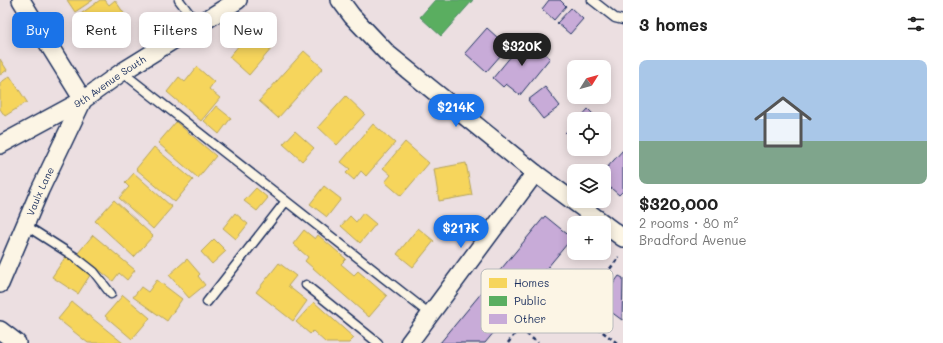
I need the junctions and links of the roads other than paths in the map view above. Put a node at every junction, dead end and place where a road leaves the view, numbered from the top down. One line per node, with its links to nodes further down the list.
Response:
1 (21, 0): 11 (street)
2 (179, 0): 6 (lane)
3 (238, 0): 7 (street, 9th Avenue South)
4 (340, 0): 13 (street)
5 (592, 0): 8 (lane)
6 (188, 12)
7 (212, 16)
8 (623, 20)
9 (161, 48): 10 (street, 9th Avenue South)
10 (122, 72): 11 (street, 9th Avenue South); 14 (lane)
11 (83, 100): 12 (street, 9th Avenue South); 16 (street, Vaulx Lane)
12 (0, 145)
13 (535, 173): 15 (street); 23 (street)
14 (286, 201): 22 (lane); 23 (lane)
15 (594, 216)
16 (25, 225): 19 (street, Vaulx Lane); 21 (lane)
17 (611, 229): 18 (street)
18 (623, 238)
19 (0, 284)
20 (306, 285): 26 (lane)
21 (111, 294)
22 (207, 302)
23 (430, 315): 27 (street)
24 (0, 330): 25 (street)
25 (17, 343)
26 (378, 343)
27 (409, 343)

